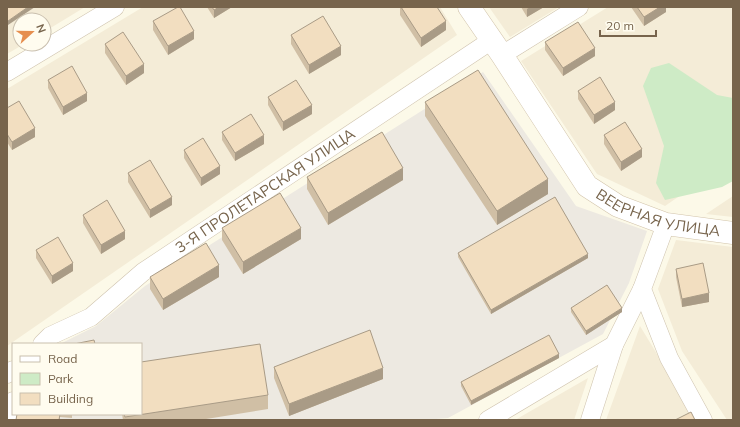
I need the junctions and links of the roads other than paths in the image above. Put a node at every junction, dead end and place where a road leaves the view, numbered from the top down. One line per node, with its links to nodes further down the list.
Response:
1 (115, 7): 5 (street)
2 (469, 7): 4 (street)
3 (579, 7): 4 (street, 3-Я ПРОЛЕТАРСКАЯ УЛИЦА)
4 (497, 47): 6 (street, ВЕЕРНАЯ УЛИЦА); 9 (street, 3-Я ПРОЛЕТАРСКАЯ УЛИЦА)
5 (7, 72)
6 (666, 224): 7 (street, ВЕЕРНАЯ УЛИЦА); 8 (street)
7 (733, 233)
8 (642, 289): 10 (street); 15 (street)
9 (43, 343)
10 (614, 345): 13 (street); 14 (street)
11 (12, 407): 12 (street)
12 (10, 420)
13 (488, 420)
14 (590, 420)
15 (702, 420)

